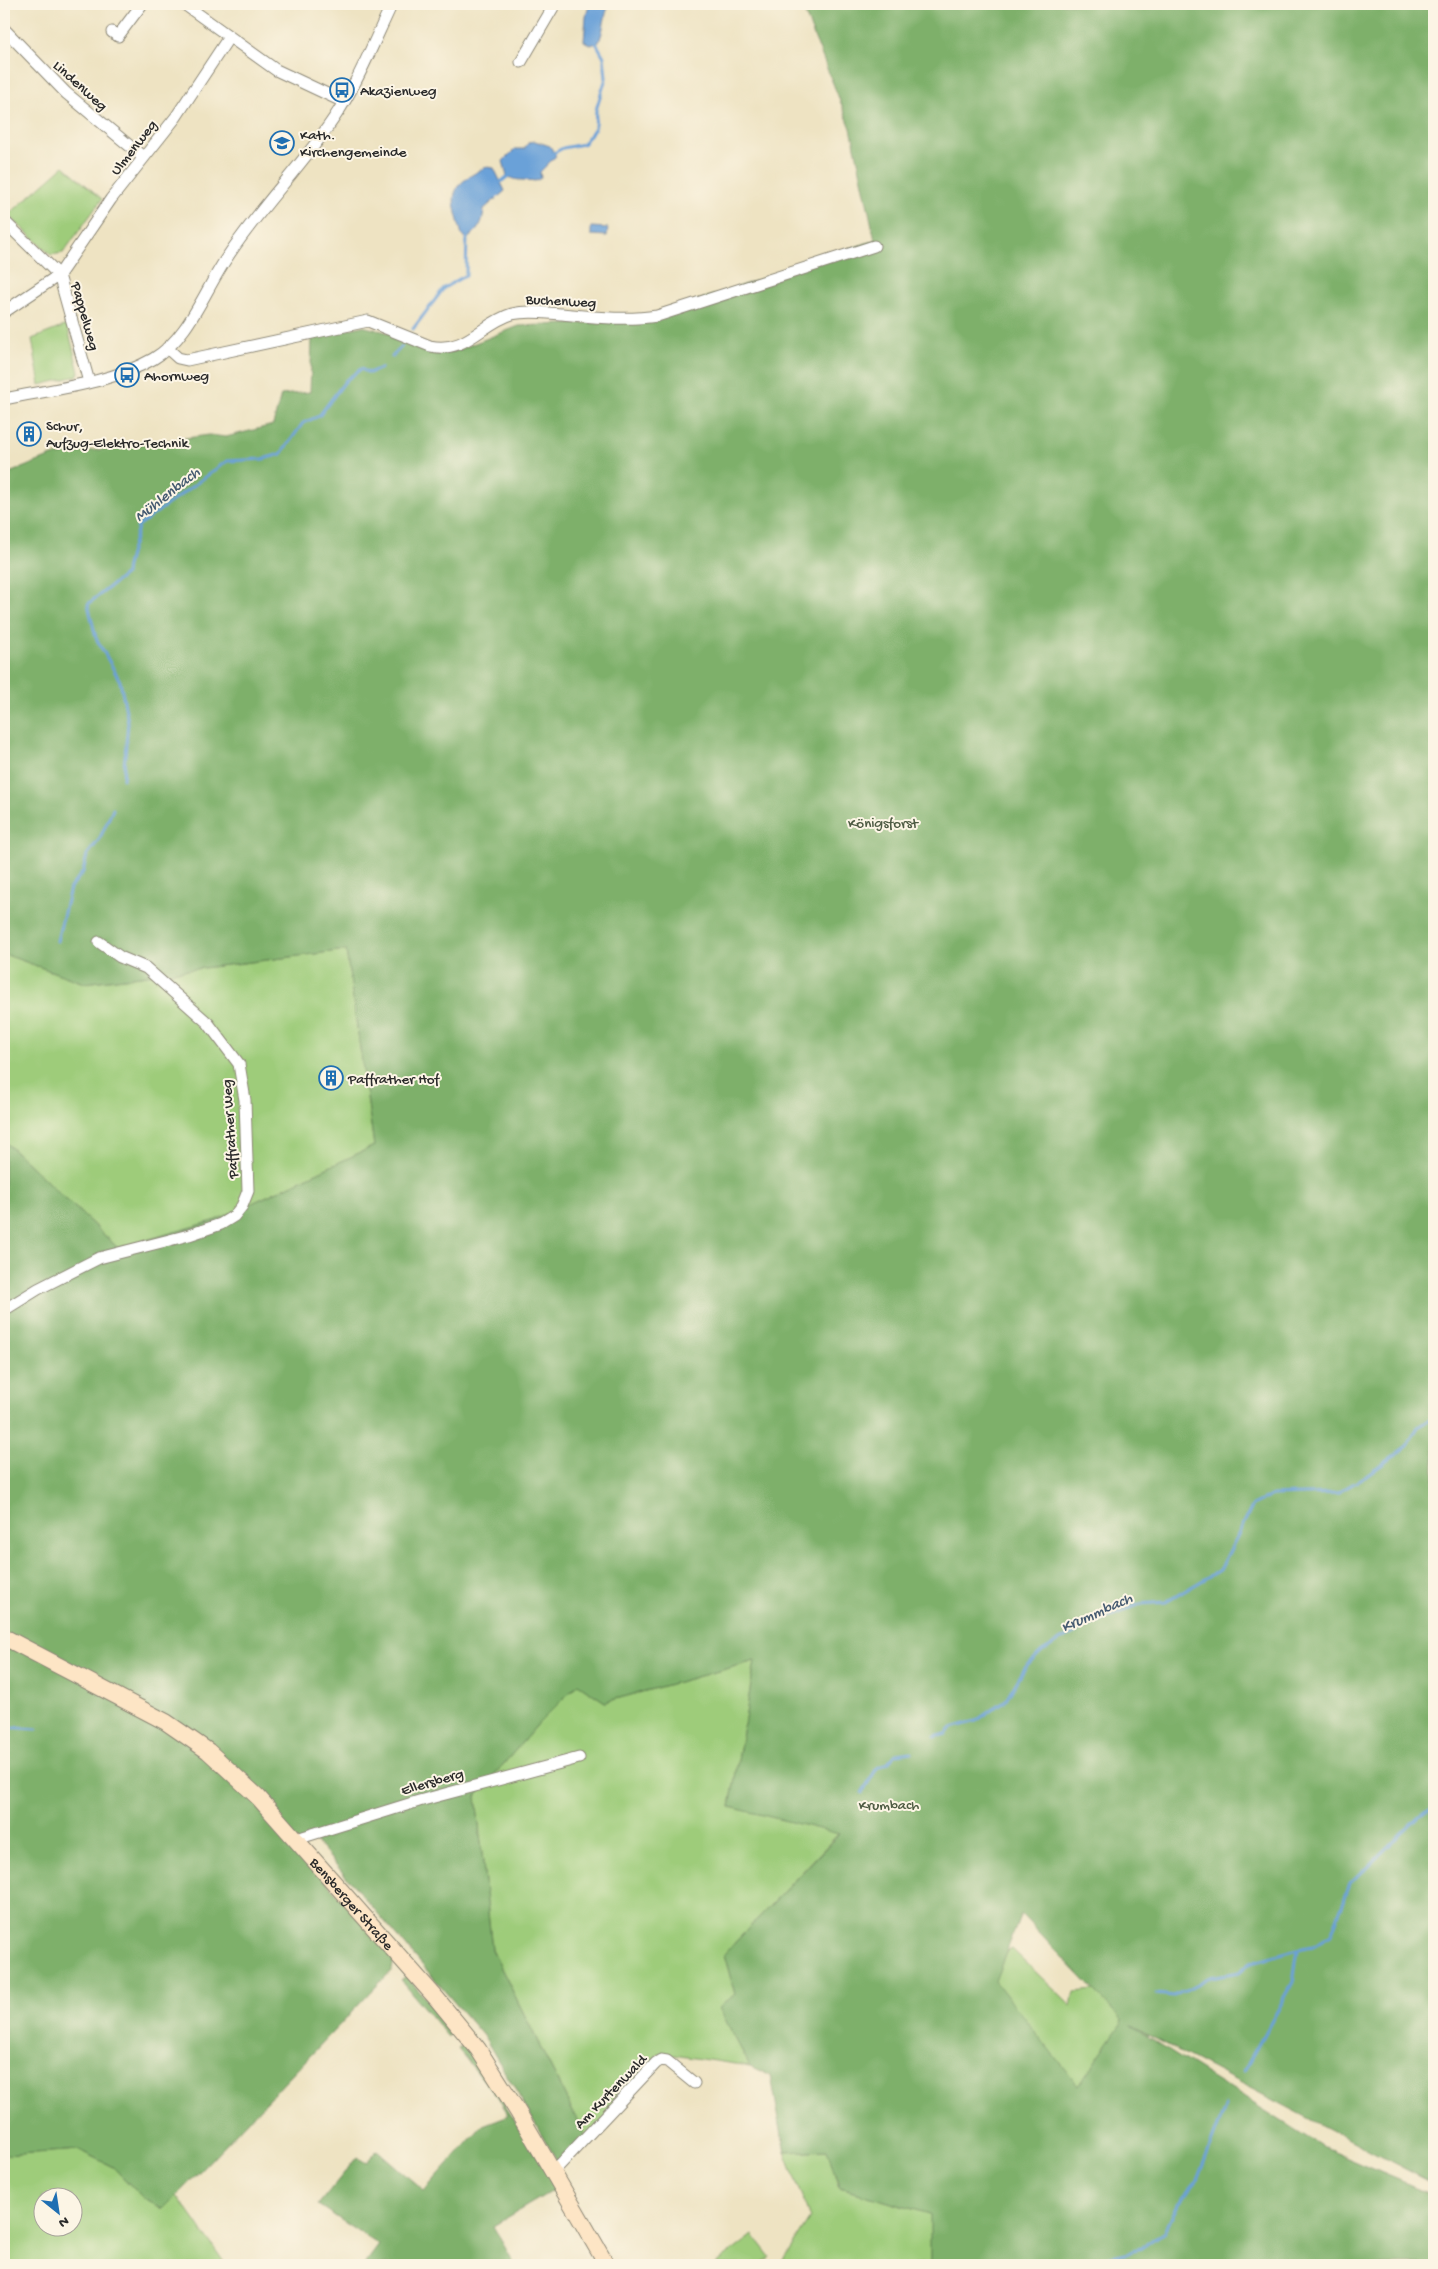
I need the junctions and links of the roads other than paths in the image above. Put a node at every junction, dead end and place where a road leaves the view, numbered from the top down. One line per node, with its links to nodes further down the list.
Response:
1 (142, 4): 6 (street)
2 (184, 4): 7 (street)
3 (392, 4): 9 (street)
4 (555, 4): 8 (street)
5 (4, 29): 10 (street, Lindenweg)
6 (112, 32)
7 (229, 36): 9 (street); 10 (street, Ulmenweg)
8 (522, 62)
9 (344, 102): 15 (street)
10 (143, 157): 13 (street, Ulmenweg)
11 (4, 221): 13 (street, Pappelweg)
12 (874, 246): 15 (street, Buchenweg)
13 (59, 275): 14 (street); 16 (street, Pappelweg)
14 (4, 312)
15 (167, 348): 16 (street)
16 (89, 382): 17 (street)
17 (4, 399)
18 (99, 942): 19 (street, Paffrather Weg)
19 (4, 1310)
20 (4, 1637): 22 (main road, Bensberger Straße)
21 (579, 1758): 22 (street, Ellersberg)
22 (297, 1841): 24 (main road, Bensberger Straße)
23 (694, 2083): 24 (street, Am Kurtenwald)
24 (553, 2172): 25 (main road, Bensberger Straße)
25 (607, 2265)

